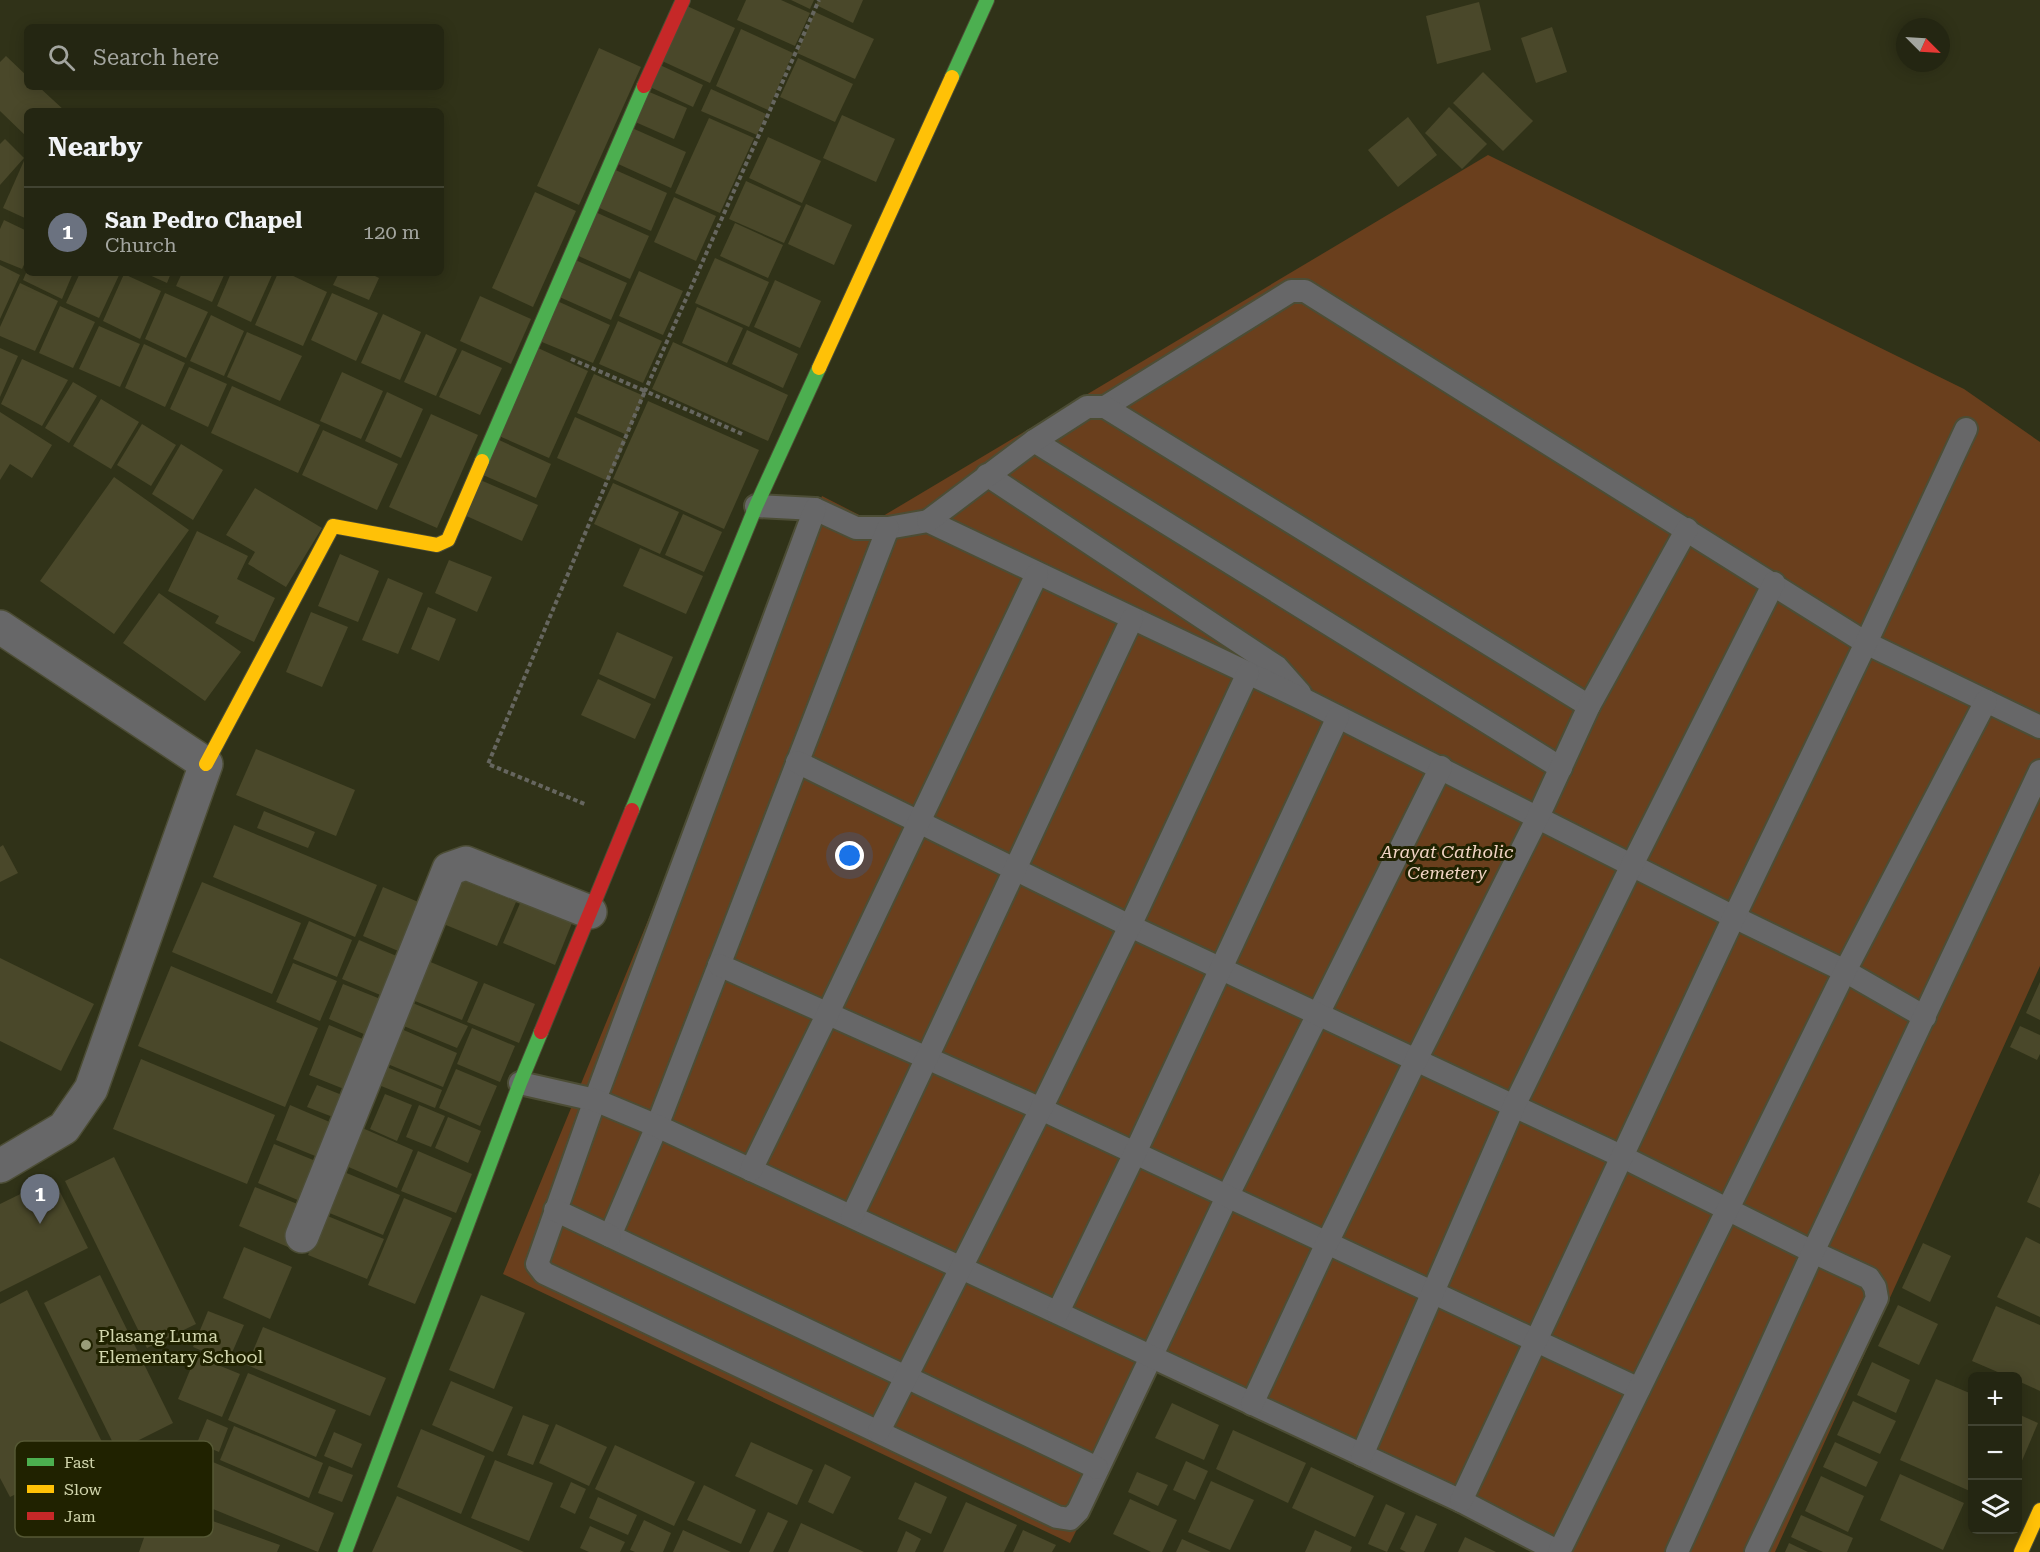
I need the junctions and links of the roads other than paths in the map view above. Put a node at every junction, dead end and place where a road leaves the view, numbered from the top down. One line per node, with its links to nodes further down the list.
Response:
1 (683, 0): 24 (street)
2 (987, 0): 7 (street)
3 (1106, 407): 5 (lane); 11 (lane); 20 (lane)
4 (1966, 429): 16 (lane)
5 (1034, 441): 6 (lane); 26 (lane)
6 (987, 475): 9 (lane); 18 (lane)
7 (756, 506): 8 (lane); 32 (street)
8 (815, 509): 10 (lane); 44 (lane)
9 (928, 521): 10 (lane); 12 (lane)
10 (888, 528): 23 (lane)
11 (1687, 529): 13 (lane); 20 (lane)
12 (1037, 574): 14 (lane); 29 (lane)
13 (1774, 584): 16 (lane); 30 (lane)
14 (1132, 619): 17 (lane); 31 (lane)
15 (0, 627): 24 (street)
16 (1866, 643): 19 (lane); 33 (lane)
17 (1248, 673): 18 (lane); 34 (lane)
18 (1307, 700): 21 (lane)
19 (1986, 701): 22 (lane); 37 (lane)
20 (1589, 706): 26 (lane)
21 (1338, 717): 25 (lane); 36 (lane)
22 (2040, 727)
23 (797, 762): 29 (lane); 35 (lane)
24 (206, 764): 50 (street)
25 (1441, 767): 28 (lane); 39 (lane)
26 (1561, 768): 28 (lane)
27 (2040, 771): 40 (lane)
28 (1538, 817): 30 (lane); 42 (lane)
29 (918, 821): 31 (lane); 38 (lane)
30 (1632, 865): 33 (lane); 45 (lane)
31 (1014, 868): 34 (lane); 41 (lane)
32 (590, 912): 43 (street); 56 (street)
33 (1734, 917): 37 (lane); 49 (lane)
34 (1130, 926): 36 (lane); 46 (lane)
35 (719, 964): 38 (lane); 47 (lane)
36 (1220, 968): 39 (lane); 48 (lane)
37 (1845, 971): 40 (lane); 53 (lane)
38 (828, 1013): 41 (lane); 51 (lane)
39 (1319, 1015): 42 (lane); 52 (lane)
40 (1925, 1017): 59 (lane)
41 (928, 1058): 46 (lane); 55 (lane)
42 (1416, 1060): 45 (lane); 58 (lane)
43 (520, 1083): 44 (lane); 73 (street)
44 (595, 1100): 47 (lane); 54 (lane)
45 (1514, 1106): 49 (lane); 61 (lane)
46 (1041, 1109): 48 (lane); 60 (lane)
47 (657, 1126): 51 (lane); 57 (lane)
48 (1135, 1153): 52 (lane); 62 (lane)
49 (1623, 1157): 53 (lane); 63 (lane)
50 (0, 1166)
51 (751, 1170): 55 (lane)
52 (1227, 1197): 58 (lane); 64 (lane)
53 (1728, 1208): 59 (lane); 66 (lane)
54 (555, 1210): 57 (lane); 68 (lane)
55 (852, 1216): 60 (lane)
56 (302, 1236)
57 (610, 1236): 65 (lane)
58 (1327, 1243): 61 (lane); 67 (lane)
59 (1813, 1252): 75 (lane); 76 (lane)
60 (960, 1266): 62 (lane); 65 (lane)
61 (1432, 1293): 63 (lane); 69 (lane)
62 (1058, 1312): 64 (lane)
63 (1536, 1341): 66 (lane); 71 (lane)
64 (1151, 1356): 67 (lane); 70 (lane)
65 (906, 1376): 68 (lane); 70 (lane)
66 (1639, 1389): 74 (lane)
67 (1252, 1404): 69 (lane)
68 (879, 1431): 70 (lane)
69 (1362, 1455): 71 (lane)
70 (1097, 1468)
71 (1461, 1501): 74 (lane)
72 (2040, 1510): 77 (street)
73 (345, 1552)
74 (1559, 1552)
75 (1677, 1552)
76 (1756, 1552)
77 (2020, 1552)

